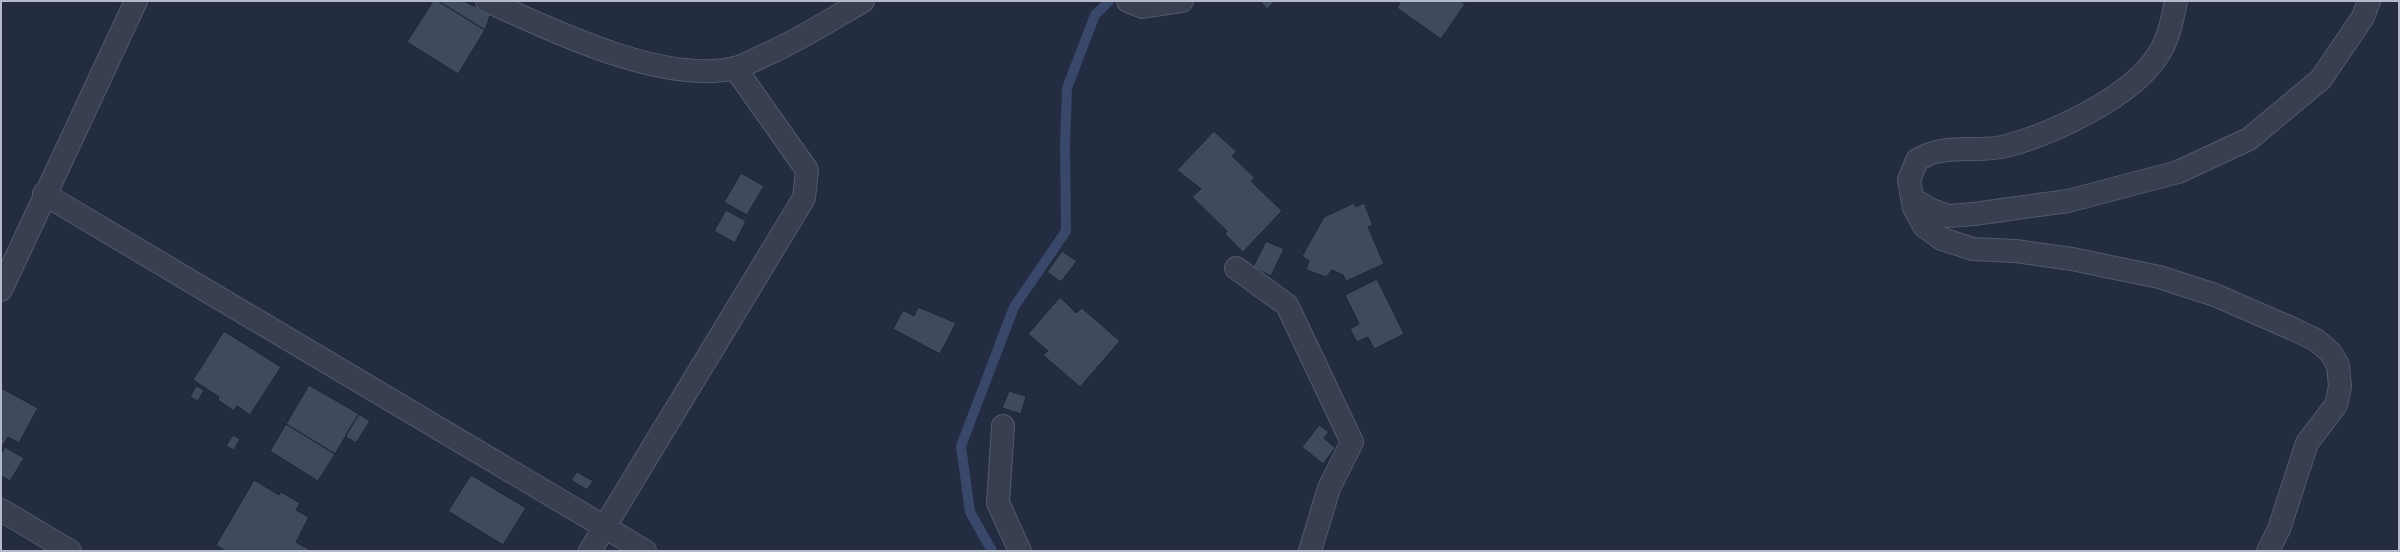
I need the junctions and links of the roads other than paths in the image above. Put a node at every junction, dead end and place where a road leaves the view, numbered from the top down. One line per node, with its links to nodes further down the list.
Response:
1 (136, 1): 9 (street)
2 (487, 1): 8 (street)
3 (863, 1): 8 (street)
4 (1128, 1): 5 (street)
5 (1182, 1)
6 (2176, 1): 10 (street)
7 (2369, 1): 10 (street)
8 (735, 68): 15 (street)
9 (44, 194): 12 (street); 15 (street)
10 (1912, 198): 21 (street)
11 (1236, 268): 20 (street)
12 (1, 290)
13 (1003, 426): 19 (street)
14 (1, 510): 16 (street)
15 (605, 526): 17 (street); 18 (street)
16 (70, 551)
17 (590, 551)
18 (645, 551)
19 (1020, 551)
20 (1310, 551)
21 (2268, 551)

